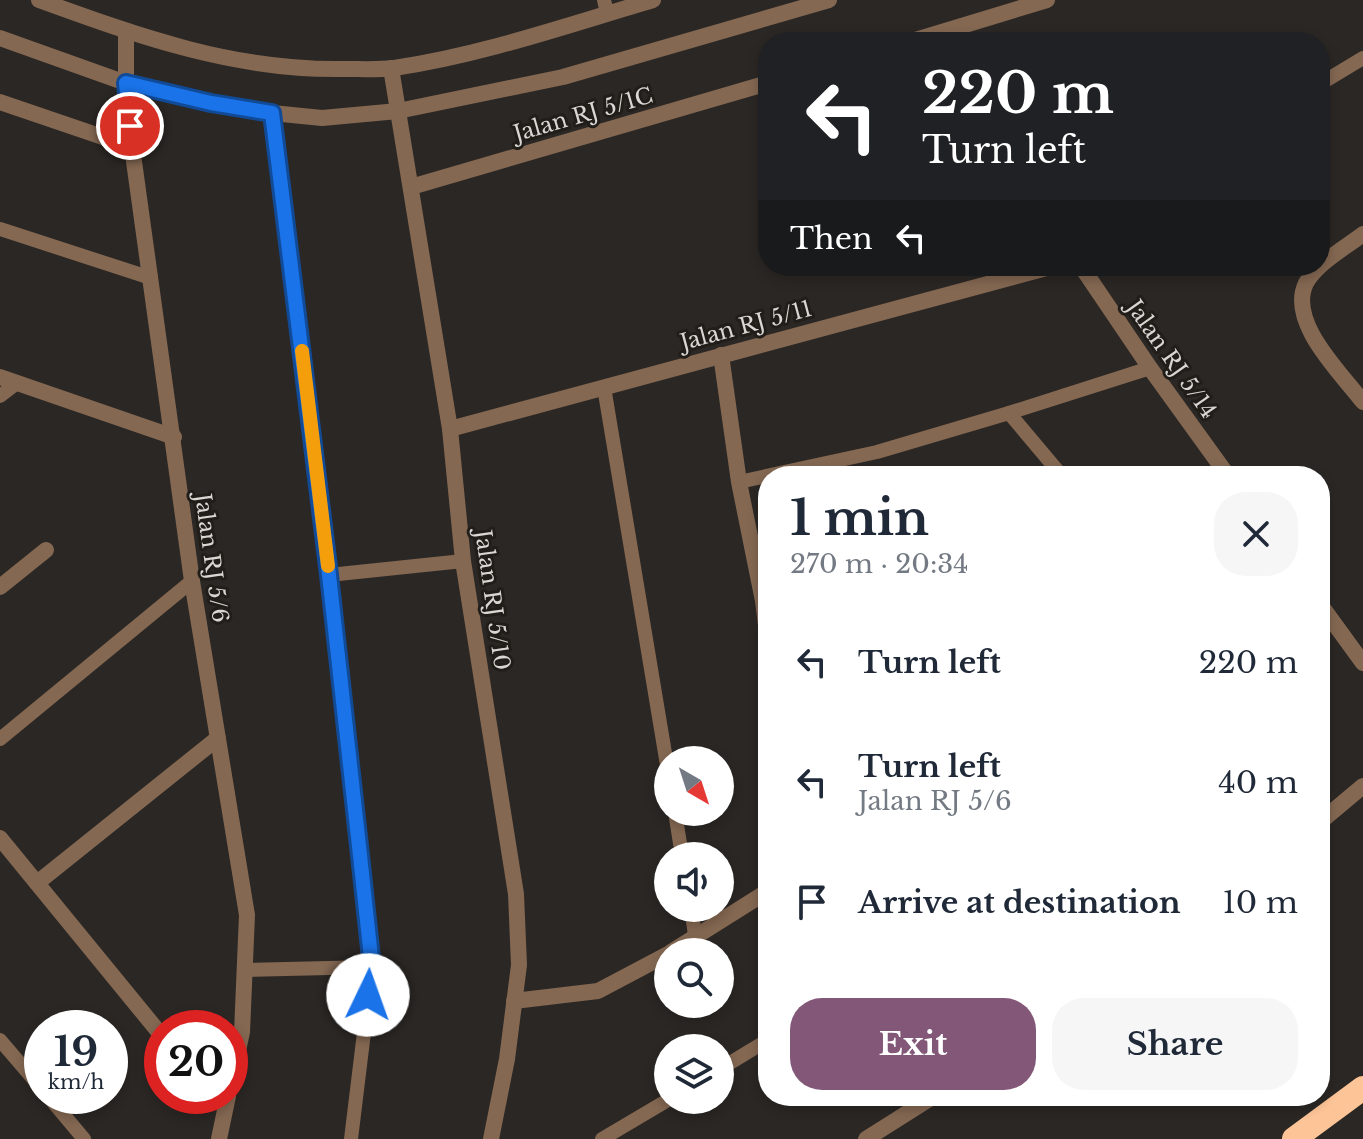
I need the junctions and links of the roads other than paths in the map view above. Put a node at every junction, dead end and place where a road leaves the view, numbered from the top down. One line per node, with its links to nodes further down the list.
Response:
1 (39, 0): 6 (street)
2 (653, 0): 5 (street)
3 (829, 0): 15 (street)
4 (1047, 0): 7 (street)
5 (605, 7): 10 (street)
6 (126, 31): 10 (street); 12 (street, Jalan RJ 5/6)
7 (942, 32)
8 (0, 38): 12 (street)
9 (1363, 58): 11 (lane)
10 (391, 68): 15 (street, Jalan RJ 5/10)
11 (1330, 78)
12 (126, 83): 16 (street); 17 (street, Jalan RJ 5/6)
13 (758, 86): 18 (street, Jalan RJ 5/1C)
14 (0, 102): 17 (street)
15 (398, 111): 16 (street); 18 (street, Jalan RJ 5/10)
16 (272, 113): 44 (lane)
17 (132, 147): 25 (street, Jalan RJ 5/6)
18 (411, 187): 34 (street, Jalan RJ 5/10)
19 (0, 229): 25 (lane)
20 (1363, 234): 21 (street)
21 (1330, 259)
22 (1017, 276): 26 (street, Jalan RJ 5/11)
23 (1088, 276): 27 (street, Jalan RJ 5/14)
24 (1313, 276): 32 (street)
25 (151, 278): 35 (street, Jalan RJ 5/6)
26 (721, 355): 30 (street, Jalan RJ 5/11); 40 (street)
27 (1150, 368): 33 (lane); 38 (street, Jalan RJ 5/14)
28 (0, 377): 29 (street)
29 (17, 383): 31 (lane); 35 (street)
30 (604, 387): 34 (street, Jalan RJ 5/11); 51 (lane)
31 (0, 396)
32 (1363, 402)
33 (1009, 413): 36 (lane); 37 (lane)
34 (450, 429): 42 (street, Jalan RJ 5/10)
35 (174, 437): 45 (street, Jalan RJ 5/6)
36 (813, 466)
37 (1054, 466)
38 (1221, 466)
39 (758, 478): 40 (lane)
40 (739, 482): 43 (street)
41 (46, 550): 46 (street)
42 (463, 561): 44 (lane); 63 (street, Jalan RJ 5/10)
43 (758, 566)
44 (329, 575): 61 (lane)
45 (192, 581): 49 (street, Jalan RJ 5/6); 50 (lane)
46 (0, 587)
47 (1330, 618): 48 (street)
48 (1363, 663)
49 (218, 738): 55 (street); 62 (street, Jalan RJ 5/6)
50 (0, 739)
51 (664, 746)
52 (1363, 786): 53 (street)
53 (1330, 813)
54 (0, 838): 55 (street)
55 (37, 883): 65 (street)
56 (758, 897): 58 (street)
57 (693, 922): 58 (lane)
58 (695, 935): 59 (street)
59 (691, 938)
60 (654, 961): 63 (street)
61 (372, 967): 62 (lane); 77 (lane)
62 (245, 970): 64 (street, Jalan RJ 5/6)
63 (514, 1001): 78 (street, Jalan RJ 5/10)
64 (243, 1010)
65 (144, 1014)
66 (0, 1040): 69 (lane)
67 (758, 1046): 68 (lane)
68 (734, 1061)
69 (24, 1068)
70 (1363, 1088): 81 (highway)
71 (918, 1106): 80 (street)
72 (654, 1108): 79 (lane)
73 (63, 1114): 75 (lane)
74 (225, 1114): 76 (street)
75 (84, 1139)
76 (219, 1139)
77 (351, 1139)
78 (491, 1139)
79 (602, 1139)
80 (866, 1139)
81 (1294, 1139)

